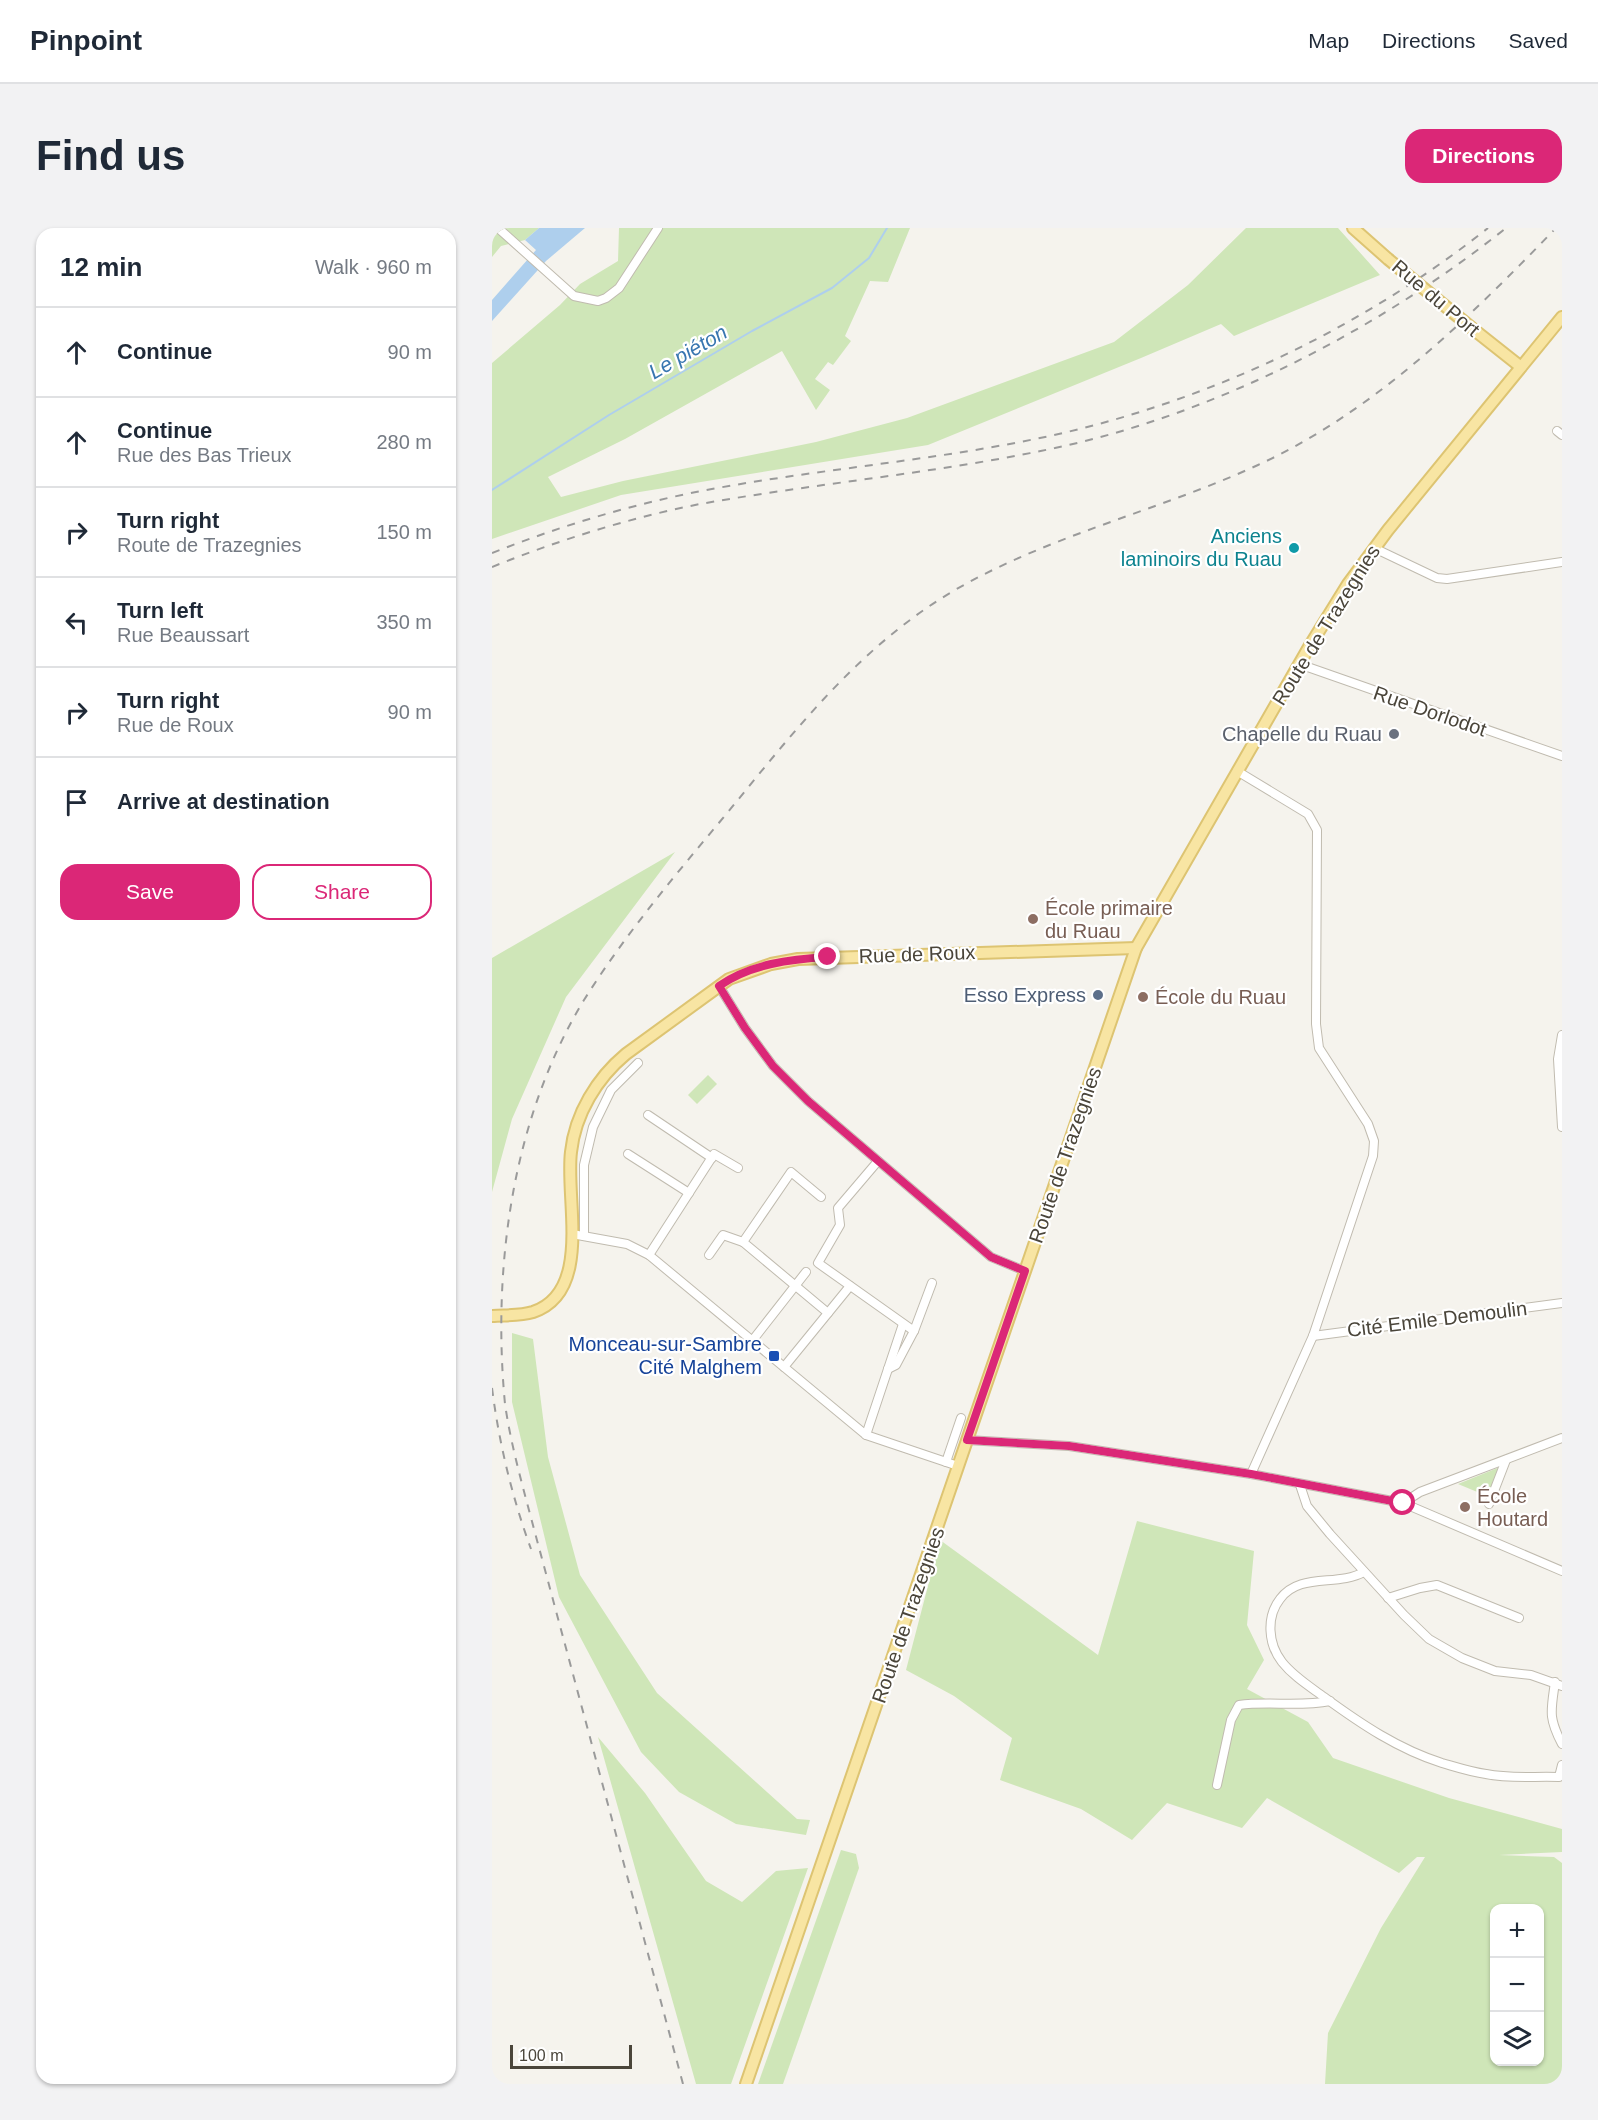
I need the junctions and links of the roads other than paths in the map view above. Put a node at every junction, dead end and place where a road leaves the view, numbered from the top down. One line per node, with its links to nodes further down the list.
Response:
1 (498, 228): 2 (street)
2 (658, 228)
3 (1353, 228): 5 (main road, Rue du Port, bridge)
4 (1562, 317): 5 (main road, Route de Trazegnies)
5 (1521, 367): 6 (main road, Route de Trazegnies)
6 (1374, 548): 7 (street); 8 (main road, Route de Trazegnies)
7 (1562, 562)
8 (1299, 664): 9 (street, Rue Dorlodot); 10 (main road, Route de Trazegnies)
9 (1562, 756)
10 (1237, 771): 11 (main road, Route de Trazegnies); 38 (street)
11 (1136, 948): 12 (main road, Rue de Roux); 28 (main road, Route de Trazegnies)
12 (719, 986): 19 (street); 23 (main road, Rue de Roux)
13 (1562, 1035): 16 (street)
14 (638, 1063): 24 (street)
15 (648, 1115): 18 (street)
16 (1562, 1127)
17 (628, 1154): 21 (street)
18 (712, 1158): 20 (street); 21 (street)
19 (878, 1161): 28 (street); 32 (street)
20 (738, 1168)
21 (689, 1193): 26 (street)
22 (821, 1197): 25 (street)
23 (572, 1234): 24 (street); 35 (main road, Rue de Roux)
24 (584, 1236): 26 (street)
25 (743, 1242): 27 (street); 31 (street)
26 (649, 1255): 39 (street)
27 (709, 1255)
28 (1025, 1271): 45 (main road, Route de Trazegnies)
29 (807, 1272): 31 (street)
30 (932, 1283): 37 (street)
31 (795, 1286): 34 (street); 39 (street)
32 (850, 1286): 34 (street); 36 (street)
33 (1562, 1303): 38 (street, Cité Emile Demoulin)
34 (828, 1313): 40 (street)
35 (492, 1316)
36 (903, 1323): 37 (street); 41 (street)
37 (914, 1331): 41 (street)
38 (1313, 1336): 49 (street)
39 (752, 1341): 40 (street)
40 (784, 1367): 43 (street)
41 (888, 1369): 43 (street)
42 (961, 1418): 47 (street)
43 (866, 1435): 47 (street)
44 (1562, 1438): 46 (street)
45 (967, 1440): 48 (main road, Route de Trazegnies); 49 (street)
46 (1506, 1460): 51 (street); 52 (street)
47 (946, 1462): 48 (street)
48 (958, 1466): 63 (main road, Route de Trazegnies)
49 (1251, 1474): 50 (street)
50 (1300, 1485): 51 (street); 54 (street)
51 (1403, 1503): 53 (street)
52 (1489, 1503)
53 (1562, 1571)
54 (1364, 1572): 55 (street); 58 (street)
55 (1388, 1598): 56 (street); 57 (street)
56 (1519, 1618)
57 (1558, 1684): 59 (street)
58 (1330, 1701): 61 (street); 62 (street)
59 (1562, 1744)
60 (1562, 1765): 61 (street)
61 (1560, 1777)
62 (1217, 1785)
63 (746, 2084)

